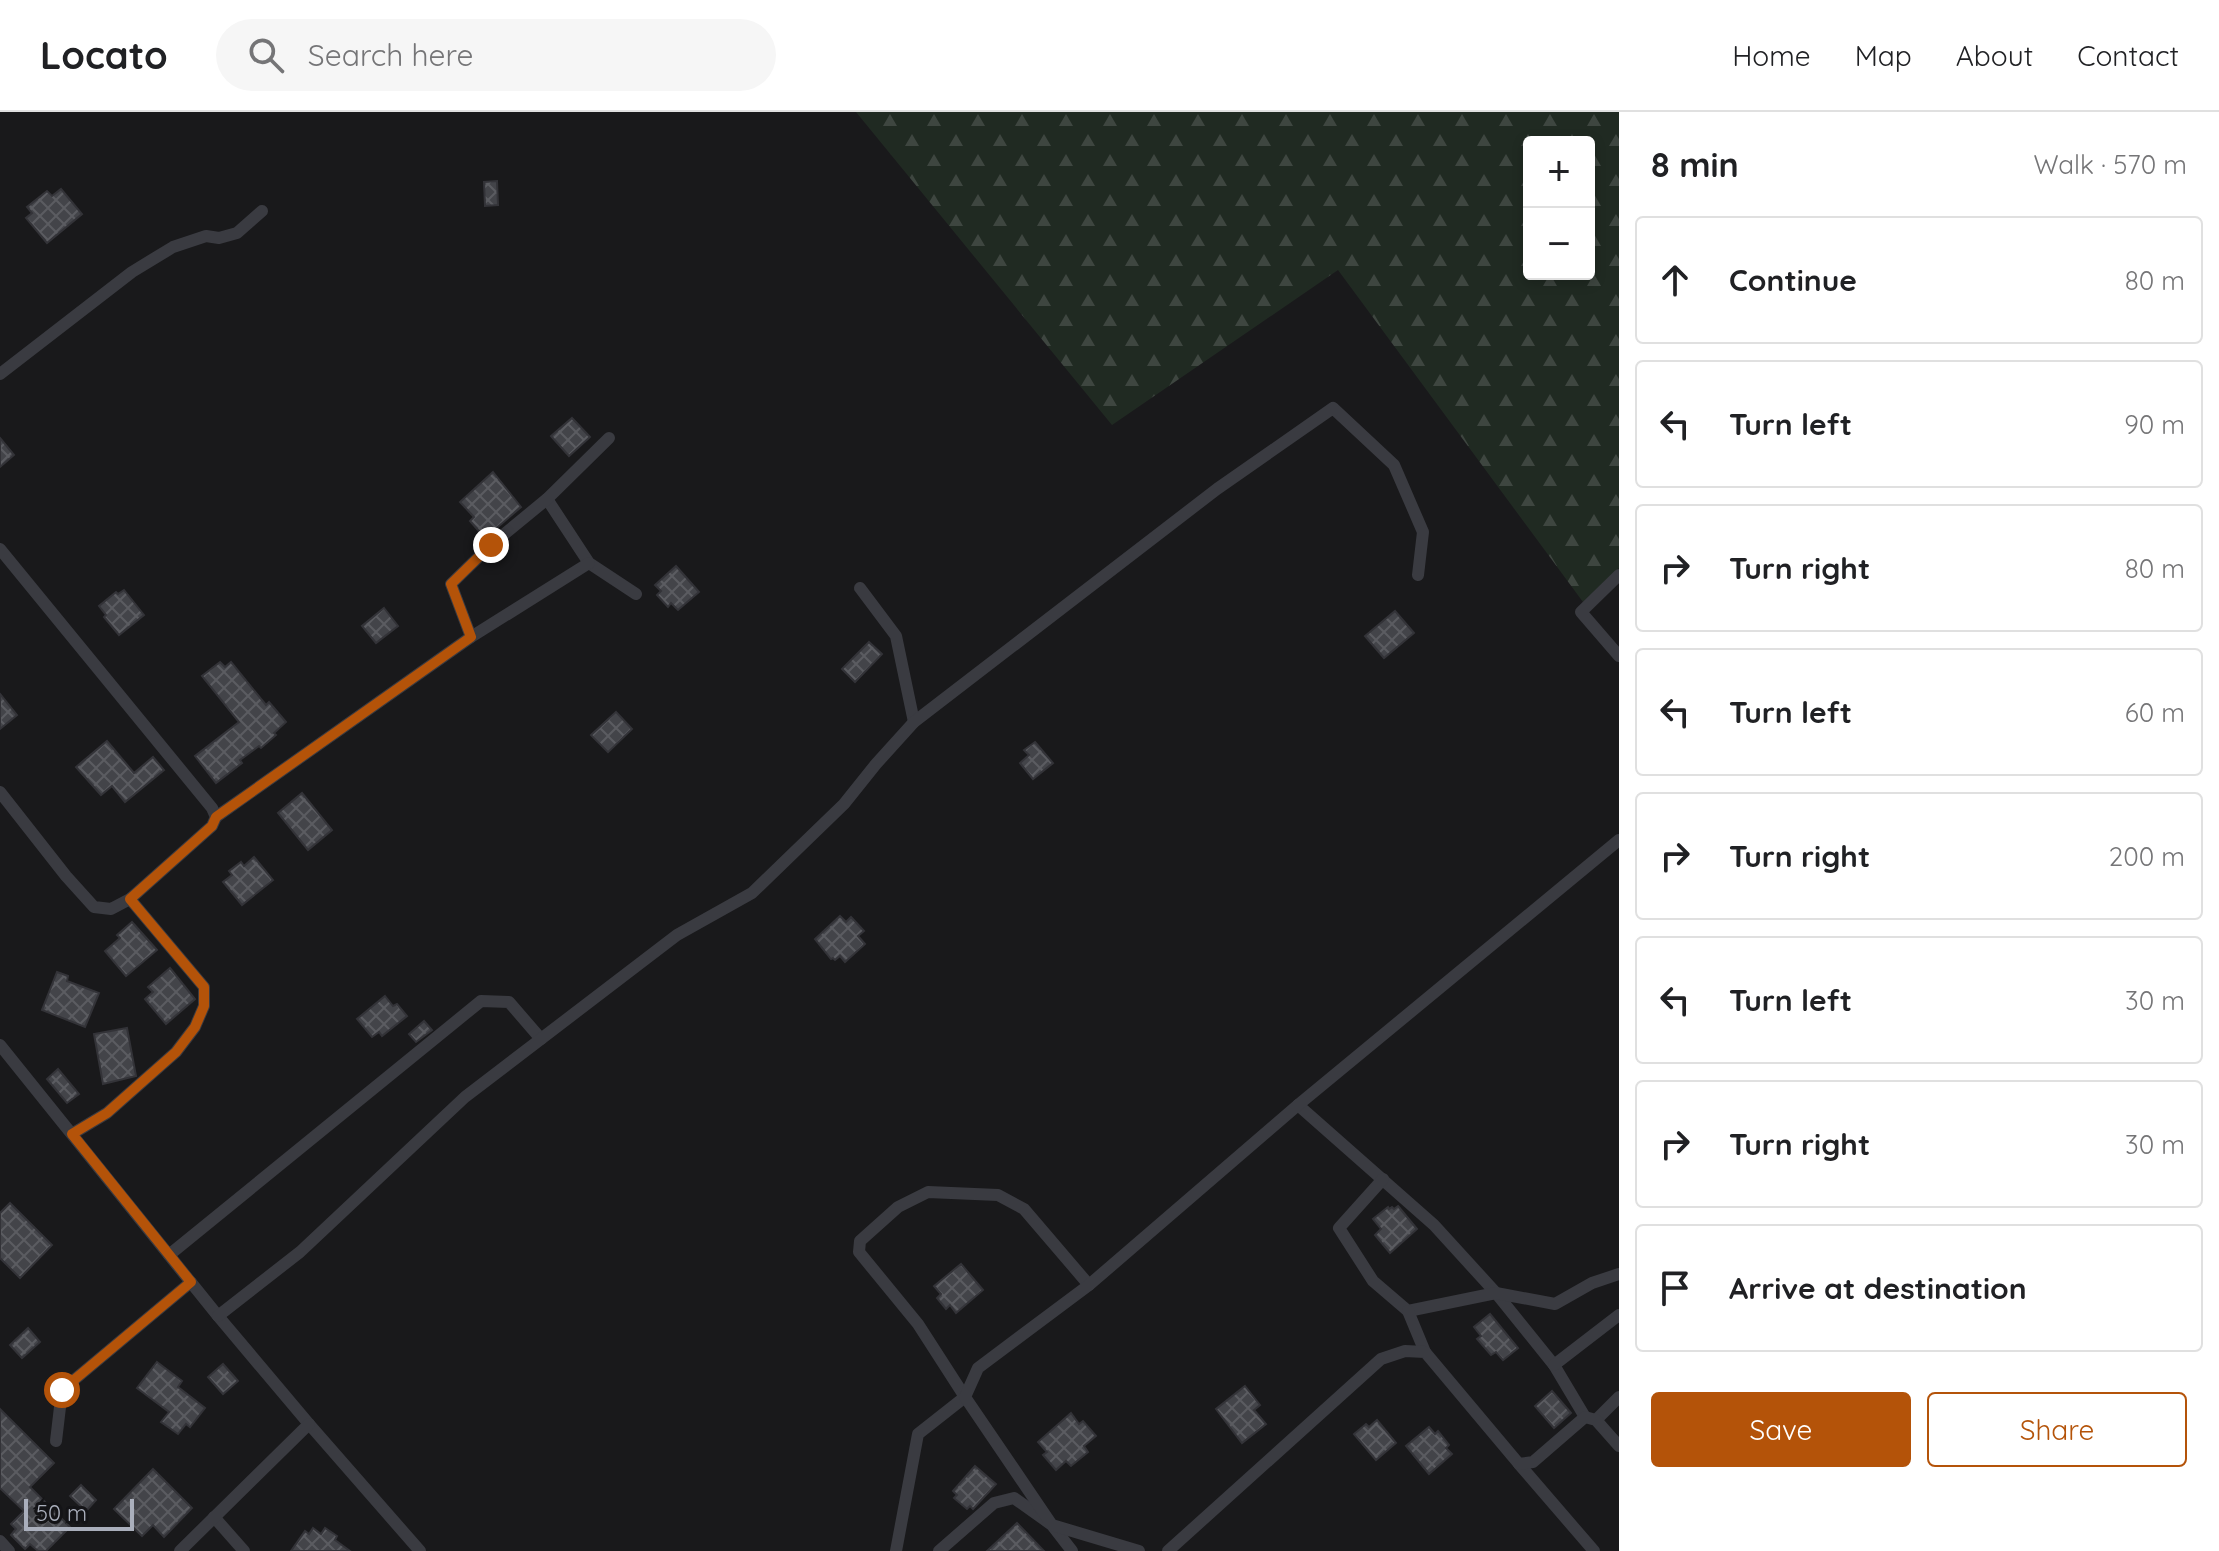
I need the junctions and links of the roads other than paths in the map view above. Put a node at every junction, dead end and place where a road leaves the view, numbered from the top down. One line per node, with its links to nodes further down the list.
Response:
1 (262, 211): 2 (street)
2 (0, 374)
3 (609, 438): 4 (street)
4 (547, 499): 6 (street); 11 (street)
5 (0, 549): 15 (street)
6 (589, 563): 10 (street); 11 (street)
7 (1418, 575): 13 (street)
8 (1619, 575): 12 (street)
9 (860, 588): 13 (street)
10 (636, 594)
11 (471, 637): 15 (street)
12 (1619, 656)
13 (914, 722): 18 (street)
14 (0, 792): 17 (street)
15 (216, 817): 17 (street)
16 (1619, 840): 20 (street)
17 (130, 899): 21 (street)
18 (541, 1039): 23 (street); 30 (street)
19 (0, 1045): 21 (street)
20 (1298, 1105): 22 (street); 26 (street)
21 (72, 1134): 23 (street)
22 (1383, 1179): 27 (street); 28 (street)
23 (169, 1255): 25 (street)
24 (1619, 1274): 27 (street)
25 (191, 1282): 30 (street); 37 (street)
26 (1089, 1285): 33 (street); 33 (street)
27 (1496, 1293): 28 (street); 32 (street)
28 (1408, 1311): 31 (street)
29 (1619, 1315): 32 (street)
30 (218, 1316): 36 (street)
31 (1425, 1352): 39 (street); 51 (street)
32 (1554, 1365): 35 (street)
33 (965, 1397): 41 (street); 47 (street)
34 (1619, 1397): 35 (street)
35 (1591, 1418): 38 (street); 39 (street)
36 (309, 1424): 40 (street); 43 (street)
37 (56, 1441)
38 (1619, 1446)
39 (1519, 1464): 52 (street)
40 (214, 1517): 45 (street); 46 (street)
41 (1052, 1525): 48 (street); 49 (street); 50 (street)
42 (0, 1541): 44 (street)
43 (413, 1548)
44 (9, 1551)
45 (180, 1551)
46 (244, 1551)
47 (896, 1551)
48 (939, 1551)
49 (1072, 1551)
50 (1139, 1551)
51 (1168, 1551)
52 (1594, 1551)

